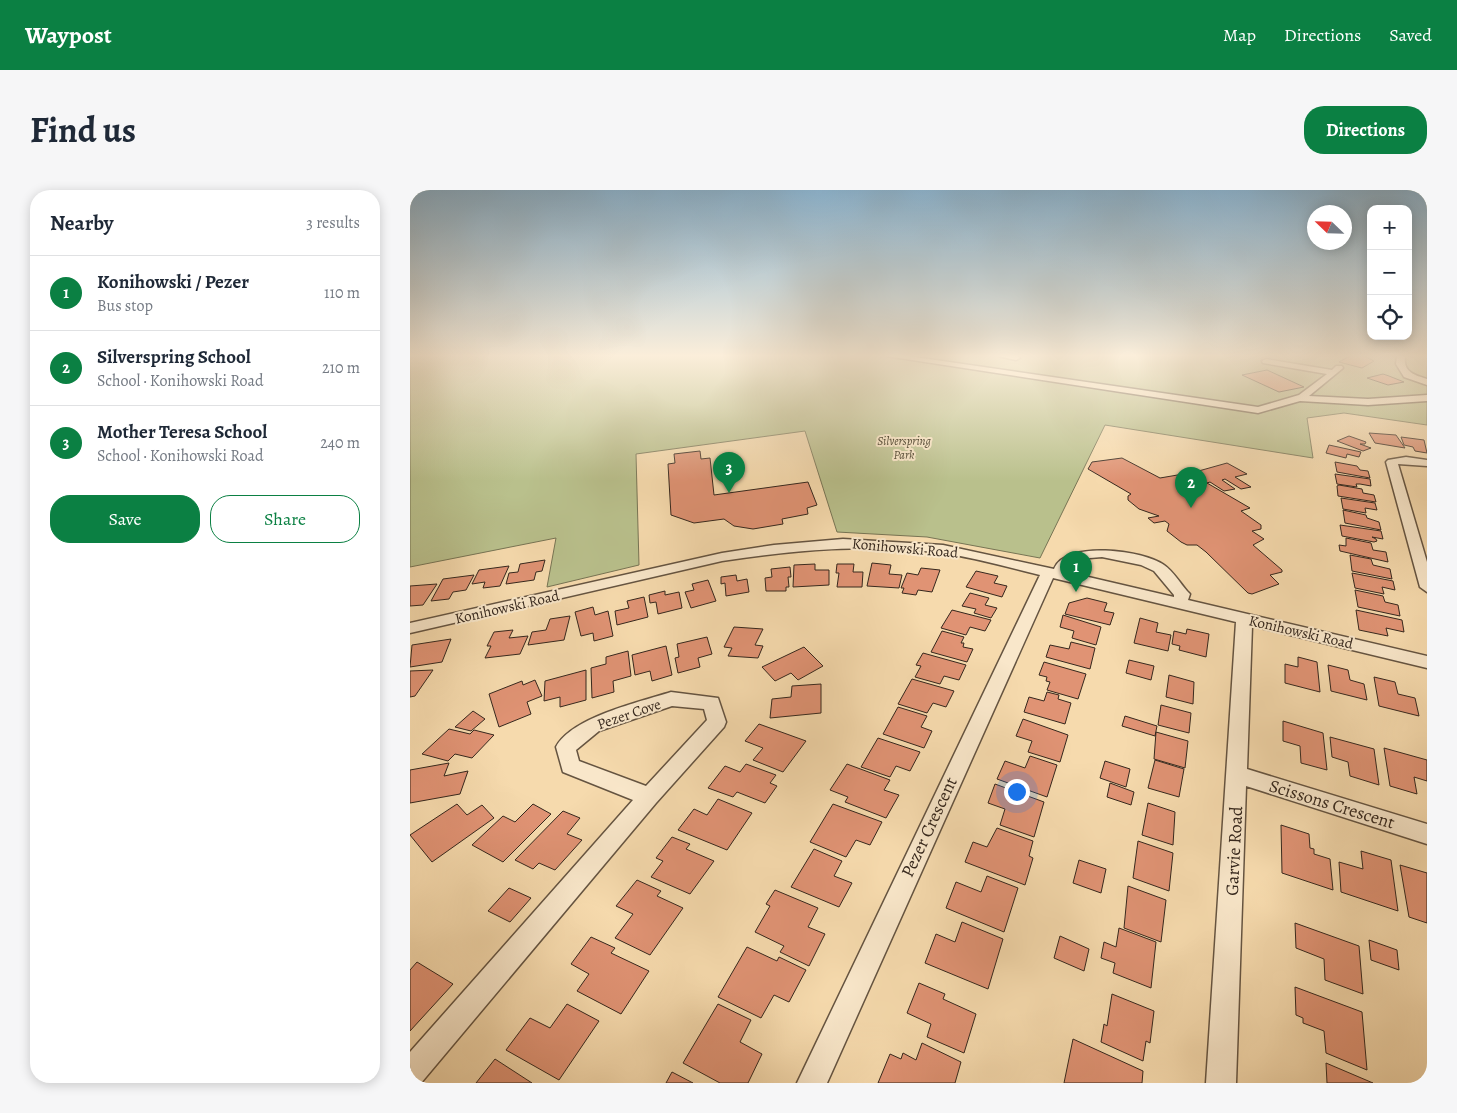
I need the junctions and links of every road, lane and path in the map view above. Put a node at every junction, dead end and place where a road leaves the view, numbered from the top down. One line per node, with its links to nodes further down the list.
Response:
1 (1174, 398): 7 (street)
2 (1262, 398): 7 (street)
3 (1427, 398): 5 (street)
4 (1302, 399): 5 (street); 7 (street)
5 (1368, 402): 6 (street)
6 (1417, 409)
7 (1258, 410)
8 (1427, 463): 10 (street)
9 (1054, 573): 11 (street, Konihowski Road); 11 (street); 13 (street, Konihowski Road); 19 (street, Pezer Crescent)
10 (1427, 587)
11 (1180, 603): 12 (street, Konihowski Road)
12 (1244, 618): 14 (street, Konihowski Road); 15 (street, Garvie Road)
13 (410, 628)
14 (1427, 662)
15 (1237, 775): 17 (street, Scissons Crescent); 20 (street, Garvie Road)
16 (649, 797): 16 (street, Pezer Cove); 18 (street, Pezer Cove)
17 (1427, 834)
18 (410, 1074)
19 (812, 1083)
20 (1221, 1083)

